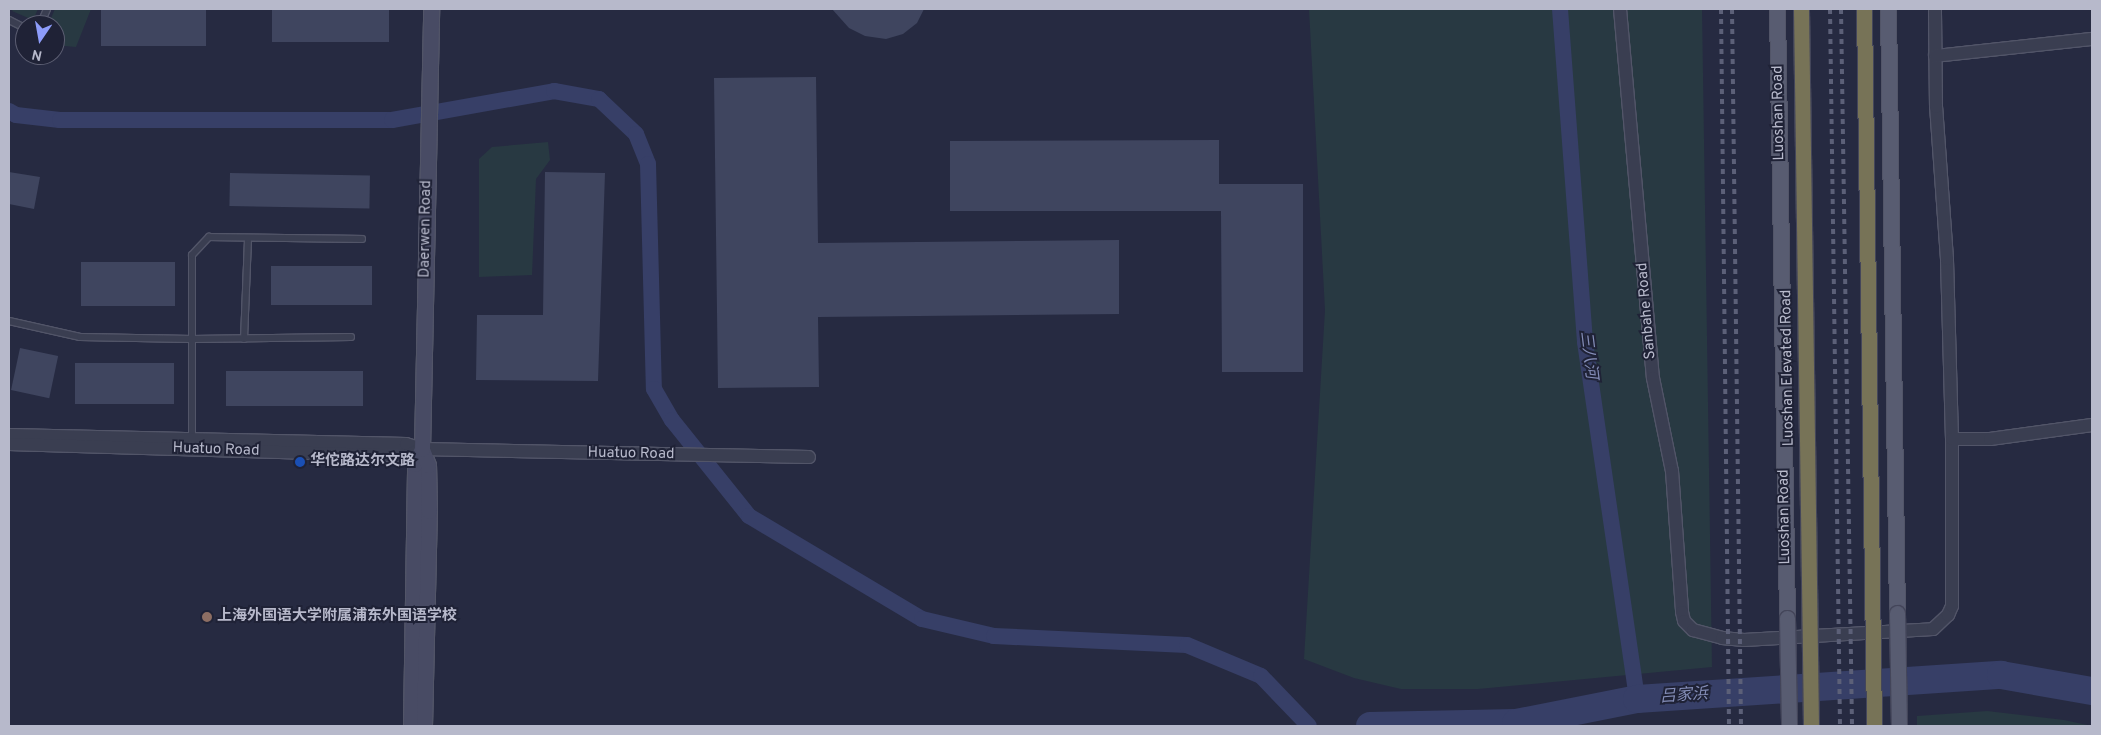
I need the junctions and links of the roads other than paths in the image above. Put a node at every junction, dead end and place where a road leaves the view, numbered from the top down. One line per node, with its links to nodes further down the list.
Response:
1 (431, 9): 21 (street, Daerwen Road)
2 (1620, 9): 18 (street, Sanbahe Road)
3 (1777, 9): 25 (main road, Luoshan Road, bridge)
4 (1801, 9): 26 (highway, Luoshan Elevated Road, bridge)
5 (1864, 9): 27 (highway, bridge)
6 (1888, 9): 28 (main road, bridge)
7 (1934, 9): 9 (street)
8 (2092, 39): 9 (street)
9 (1935, 56): 18 (street)
10 (248, 238): 11 (lane); 14 (lane); 15 (lane)
11 (362, 239)
12 (9, 321): 15 (lane)
13 (351, 337): 14 (lane)
14 (244, 338): 15 (lane)
15 (192, 339): 19 (lane)
16 (2092, 425): 18 (street)
17 (9, 435): 19 (street, Huatuo Road)
18 (1952, 439)
19 (192, 440): 21 (street, Huatuo Road)
20 (9, 444): 21 (street, Huatuo Road)
21 (422, 449): 22 (street, Huatuo Road); 23 (street, Daerwen Road); 24 (street, Daerwen Road)
22 (810, 458)
23 (411, 726)
24 (424, 726)
25 (1789, 726)
26 (1811, 726)
27 (1874, 726)
28 (1900, 726)

